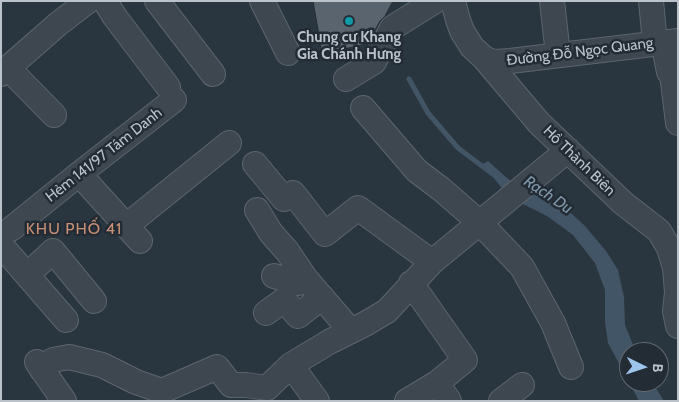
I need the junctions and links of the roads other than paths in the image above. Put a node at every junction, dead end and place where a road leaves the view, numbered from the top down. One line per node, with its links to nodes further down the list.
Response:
1 (88, 1): 13 (street)
2 (105, 1): 22 (street, Hẻm 141/97 Tám Danh)
3 (157, 1): 14 (street)
4 (262, 1): 10 (street)
5 (435, 1): 15 (street)
6 (453, 1): 12 (street, Hồ Thành Biên)
7 (552, 1): 11 (street)
8 (651, 1): 9 (street)
9 (665, 42): 11 (street, Đường Đỗ Ngọc Quang); 18 (street)
10 (288, 53)
11 (558, 55): 12 (street, Đường Đỗ Ngọc Quang)
12 (484, 58): 20 (street, Hồ Thành Biên)
13 (5, 71): 17 (street)
14 (213, 74)
15 (346, 79)
16 (363, 108): 24 (street)
17 (54, 115)
18 (678, 123)
19 (229, 143): 22 (street)
20 (568, 150): 24 (street); 35 (street, Hồ Thành Biên)
21 (255, 164): 26 (street)
22 (80, 174): 25 (street, Hẻm 141/97 Tám Danh)
23 (258, 210): 29 (street)
24 (479, 222): 26 (street); 38 (street)
25 (4, 234): 27 (street)
26 (432, 262): 30 (street)
27 (27, 275): 32 (street); 34 (street)
28 (274, 276): 29 (street)
29 (306, 279): 31 (street)
30 (411, 283): 36 (street); 40 (street)
31 (322, 296): 33 (street); 36 (street)
32 (94, 301)
33 (266, 313)
34 (66, 320)
35 (678, 326)
36 (351, 330): 37 (street)
37 (291, 365): 41 (street); 43 (street)
38 (571, 367)
39 (522, 385): 45 (street)
40 (443, 392): 44 (street)
41 (264, 394): 42 (street)
42 (63, 401)
43 (317, 401)
44 (407, 401)
45 (501, 401)

